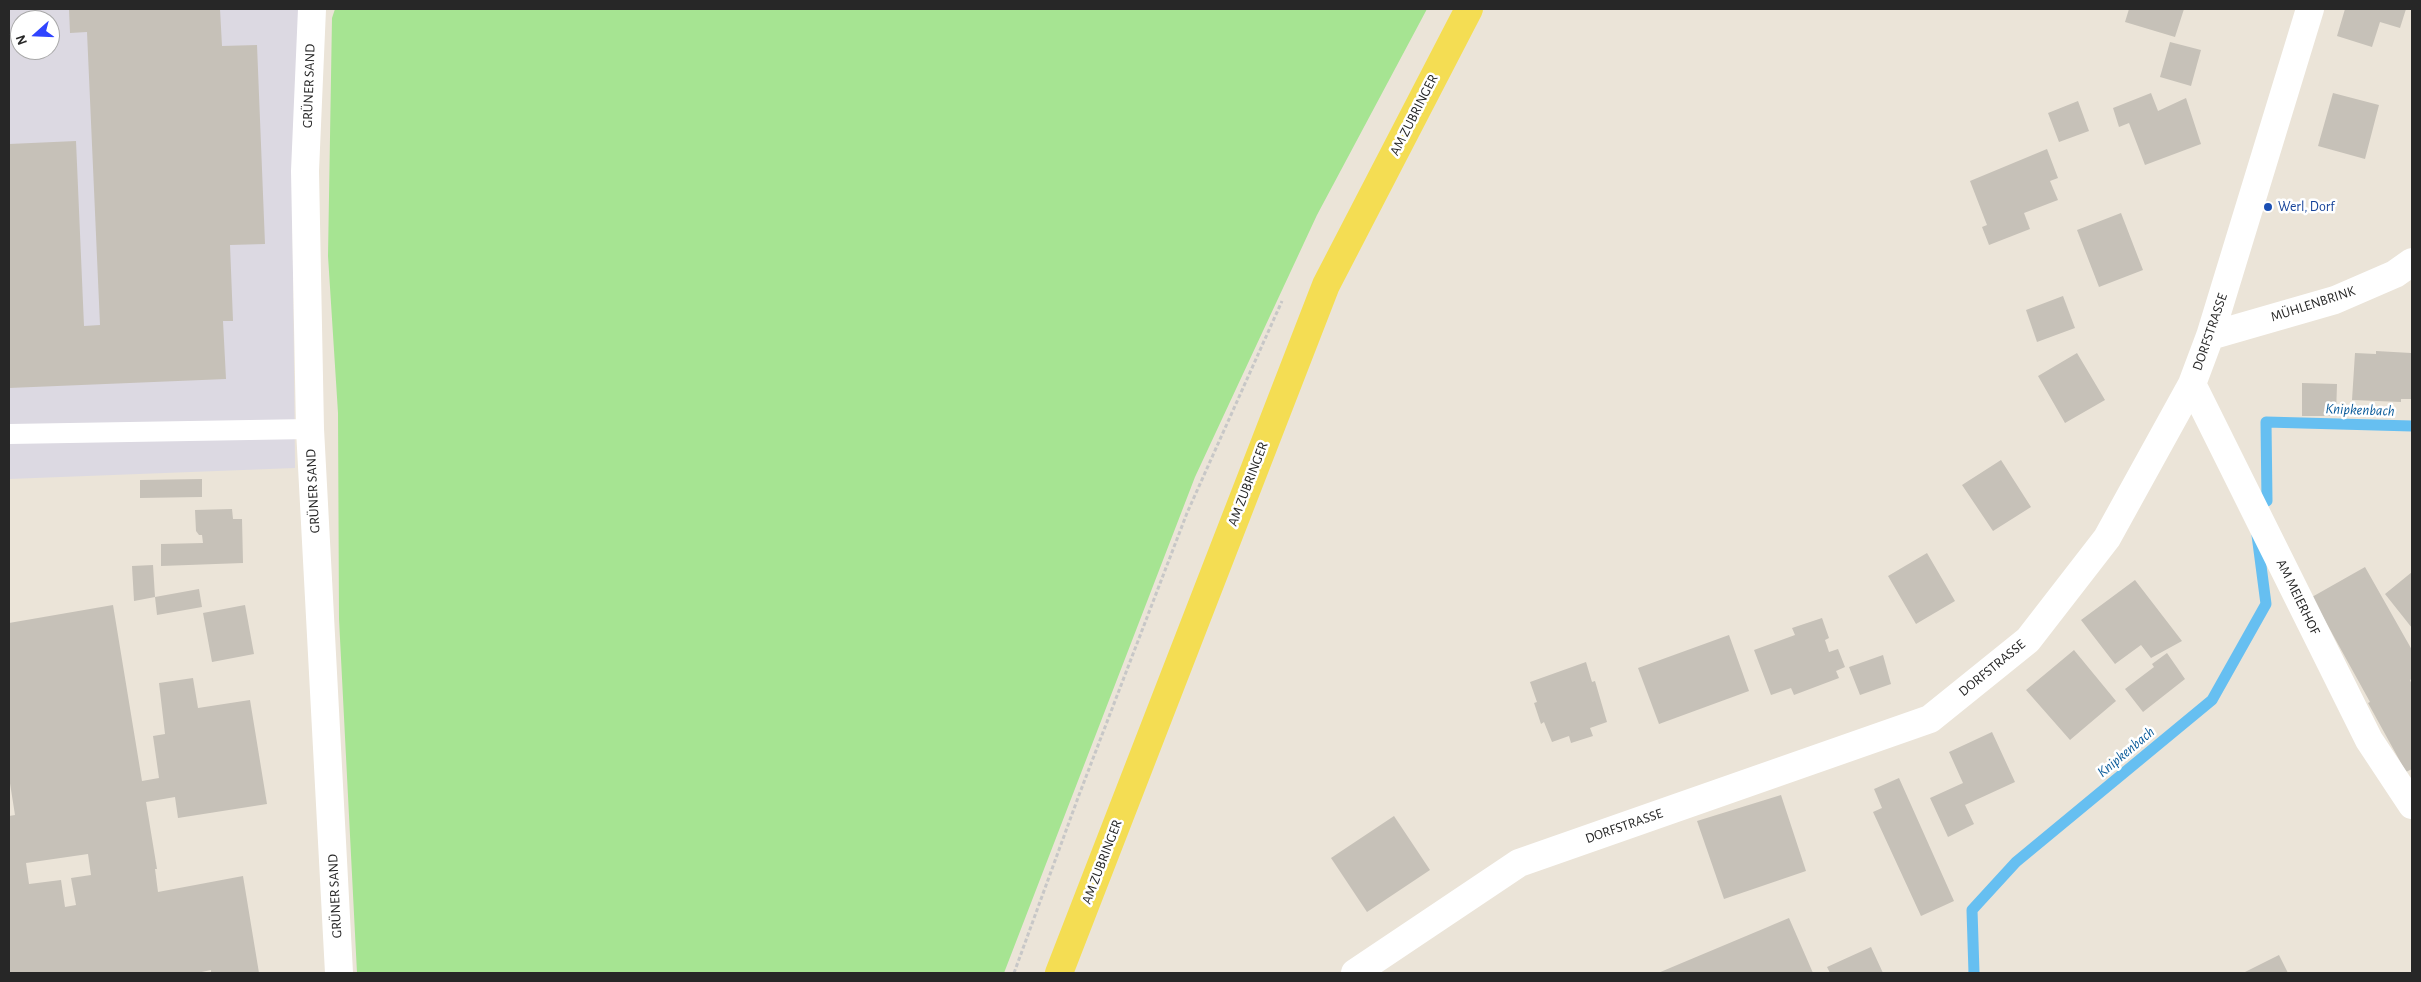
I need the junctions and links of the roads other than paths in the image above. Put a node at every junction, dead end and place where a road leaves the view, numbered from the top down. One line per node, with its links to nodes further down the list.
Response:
1 (312, 9): 7 (street, GRÜNER SAND)
2 (1469, 9): 11 (main road, AM ZUBRINGER)
3 (2310, 9): 5 (street, DORFSTRASSE)
4 (2412, 262): 5 (street, MÜHLENBRINK)
5 (2210, 336): 6 (street, DORFSTRASSE)
6 (2192, 384): 9 (street, AM MEIERHOF); 12 (street, DORFSTRASSE)
7 (310, 429): 8 (lane); 10 (street, GRÜNER SAND)
8 (9, 434)
9 (2412, 805)
10 (339, 973)
11 (1059, 973)
12 (1355, 973)

